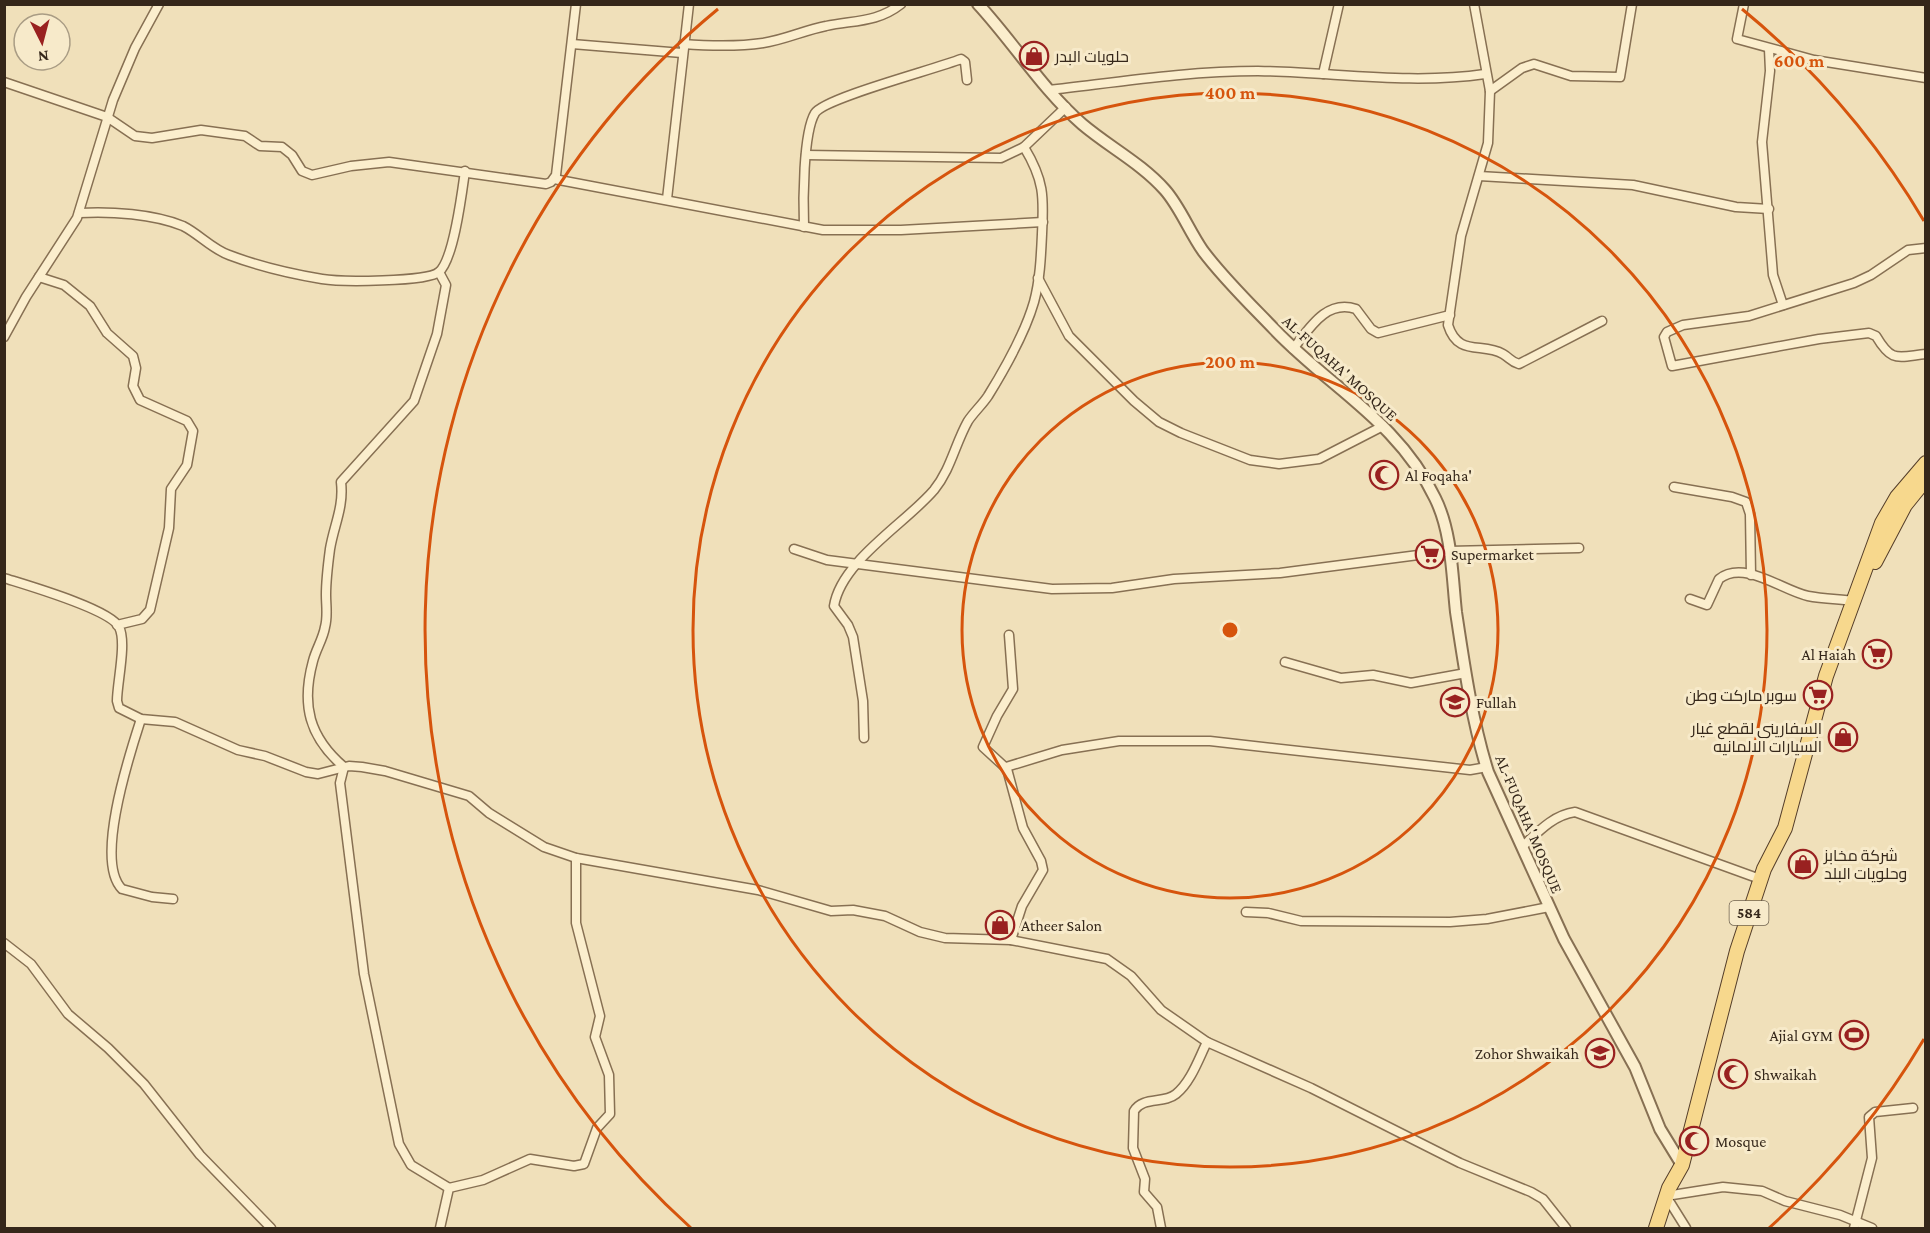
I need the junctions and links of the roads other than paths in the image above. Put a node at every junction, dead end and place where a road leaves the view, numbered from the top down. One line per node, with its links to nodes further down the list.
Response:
1 (159, 4): 21 (street)
2 (576, 4): 10 (street)
3 (689, 4): 11 (street)
4 (901, 4): 11 (street)
5 (978, 4): 18 (street, AL-FUQAHA' MOSQUE)
6 (1339, 4): 13 (street)
7 (1474, 4): 14 (street)
8 (1632, 4): 19 (street)
9 (1744, 4): 12 (street)
10 (572, 44): 11 (street); 26 (street)
11 (683, 49): 27 (street)
12 (1769, 49): 15 (street); 28 (street)
13 (1323, 74): 14 (street); 18 (street)
14 (1485, 74): 19 (street)
15 (1926, 78)
16 (967, 80): 23 (street)
17 (4, 82): 21 (street)
18 (1049, 90): 20 (street, AL-FUQAHA' MOSQUE)
19 (1490, 91): 25 (street)
20 (1066, 107): 22 (street); 40 (street, AL-FUQAHA' MOSQUE)
21 (107, 117): 24 (street); 29 (street)
22 (1024, 147): 23 (street); 30 (street)
23 (807, 155): 31 (street)
24 (465, 171): 26 (street); 33 (street)
25 (1479, 176): 28 (street); 37 (street)
26 (554, 179): 27 (street)
27 (667, 199): 31 (street)
28 (1769, 209): 36 (street)
29 (79, 213): 33 (street); 34 (street)
30 (1043, 222): 31 (street); 35 (street)
31 (804, 227)
32 (1926, 248): 36 (street)
33 (439, 272): 60 (street)
34 (39, 277): 39 (street); 54 (street)
35 (1038, 277): 42 (street); 49 (street)
36 (1783, 305): 41 (street)
37 (1450, 315): 38 (street); 40 (street)
38 (1602, 321)
39 (4, 337)
40 (1293, 349): 42 (street, AL-FUQAHA' MOSQUE)
41 (1926, 354)
42 (1383, 426): 48 (street, AL-FUQAHA' MOSQUE)
43 (1926, 462): 53 (main road)
44 (1926, 479): 53 (main road)
45 (1674, 487): 50 (street)
46 (1579, 548): 48 (street)
47 (794, 549): 49 (street)
48 (1449, 551): 49 (street); 57 (street, AL-FUQAHA' MOSQUE)
49 (858, 564): 59 (street)
50 (1751, 575): 52 (street); 53 (street)
51 (4, 578): 54 (street)
52 (1690, 599)
53 (1855, 601): 65 (main road, 584)
54 (117, 624): 58 (street)
55 (1009, 635): 61 (street)
56 (1285, 662): 57 (street)
57 (1466, 673): 62 (street, AL-FUQAHA' MOSQUE)
58 (141, 718): 60 (street); 66 (street)
59 (864, 738)
60 (344, 767): 64 (street); 74 (street)
61 (1006, 767): 62 (street); 69 (street)
62 (1487, 767): 63 (street, AL-FUQAHA' MOSQUE)
63 (1522, 847): 65 (street); 67 (street, AL-FUQAHA' MOSQUE)
64 (576, 858): 69 (street); 74 (street)
65 (1760, 879): 73 (main road, 584)
66 (173, 899)
67 (1549, 907): 68 (street); 73 (street, AL-FUQAHA' MOSQUE)
68 (1246, 912)
69 (1011, 940): 71 (street)
70 (4, 943): 77 (street)
71 (1207, 1042): 79 (street); 80 (street)
72 (1913, 1108): 76 (street)
73 (1682, 1165): 75 (main road, 584)
74 (449, 1188): 78 (street)
75 (1666, 1196): 76 (street); 81 (main road, 584); 82 (street)
76 (1855, 1226): 83 (street)
77 (271, 1228)
78 (440, 1228)
79 (1161, 1228)
80 (1566, 1228)
81 (1656, 1228)
82 (1686, 1228)
83 (1872, 1228)

